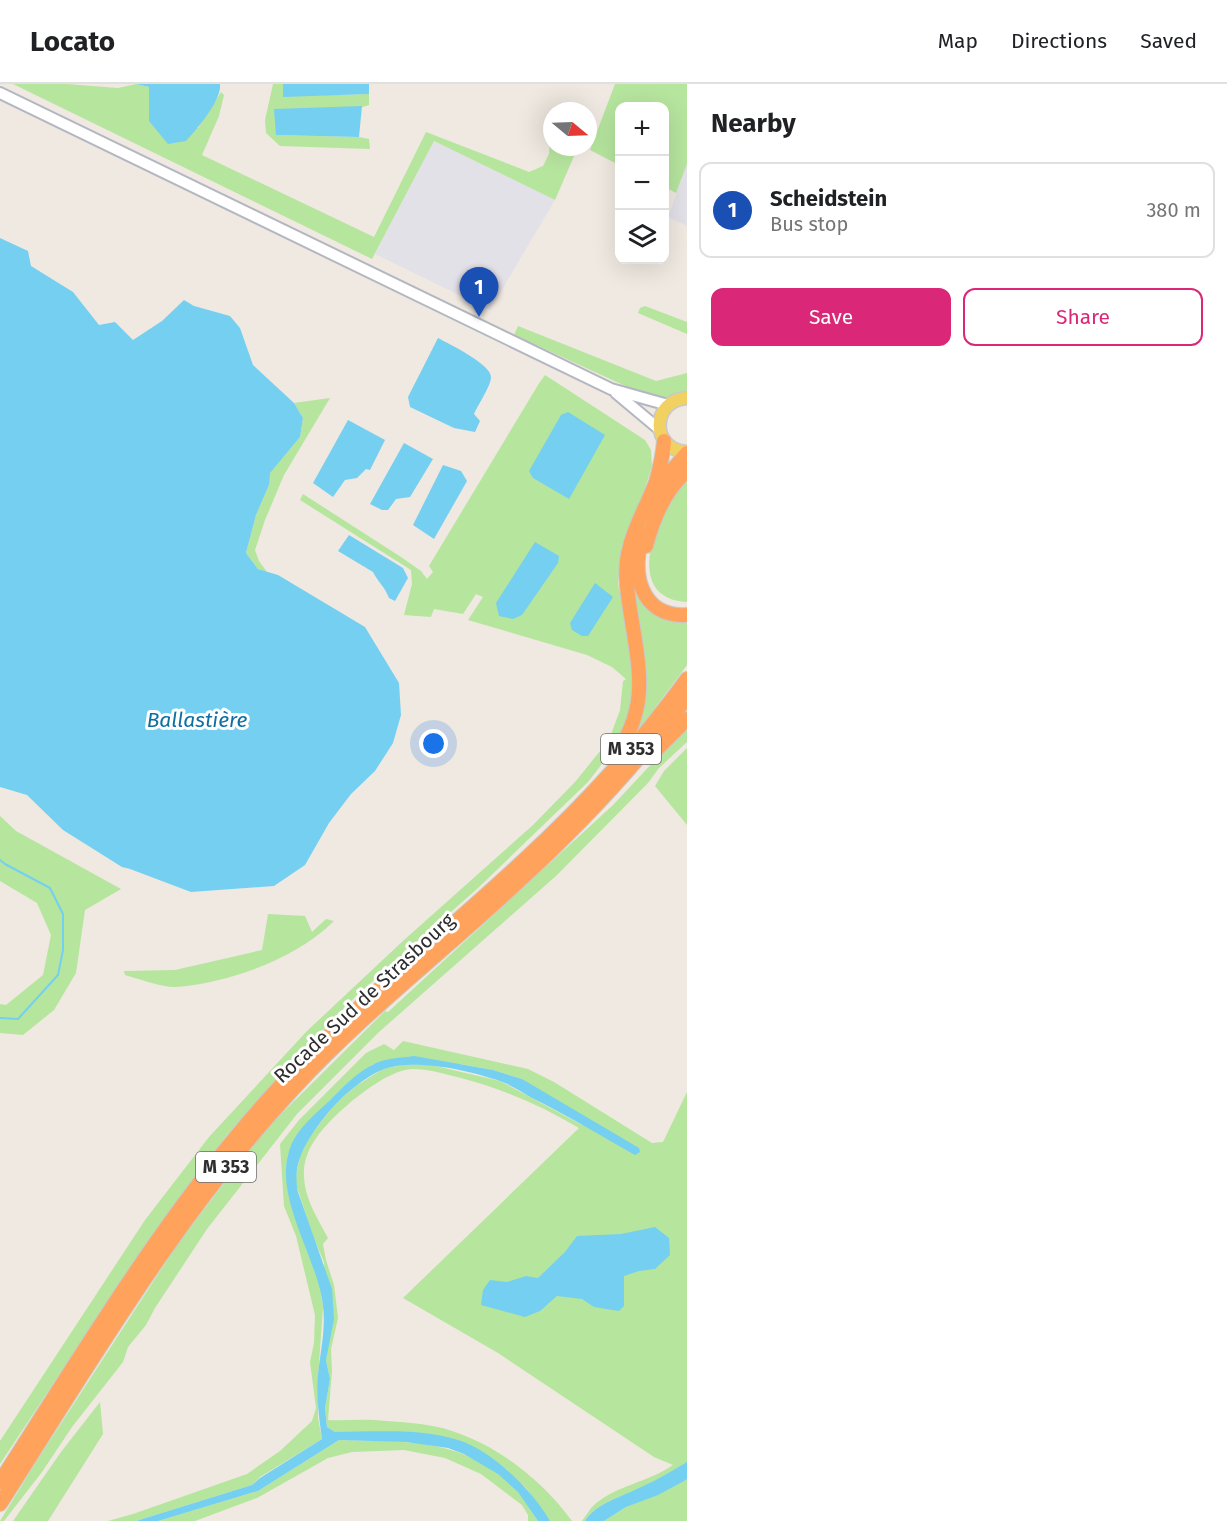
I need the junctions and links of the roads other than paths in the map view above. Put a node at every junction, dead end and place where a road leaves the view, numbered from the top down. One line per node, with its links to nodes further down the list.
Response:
1 (0, 93): 2 (main road)
2 (612, 389): 4 (main road); 5 (main road)
3 (687, 398): 4 (main road)
4 (668, 405): 5 (main road)
5 (662, 435): 6 (main road); 14 (highway)
6 (687, 453): 9 (highway)
7 (687, 471): 8 (highway)
8 (687, 609)
9 (687, 615)
10 (687, 679): 14 (highway, Rocade Sud de Strasbourg / M 353)
11 (687, 698): 13 (highway, Rocade Sud de Strasbourg / M 353)
12 (687, 719): 13 (highway)
13 (605, 796): 16 (highway, Rocade Sud de Strasbourg / M 353)
14 (570, 816): 15 (highway, Rocade Sud de Strasbourg / M 353)
15 (0, 1482)
16 (0, 1504)

